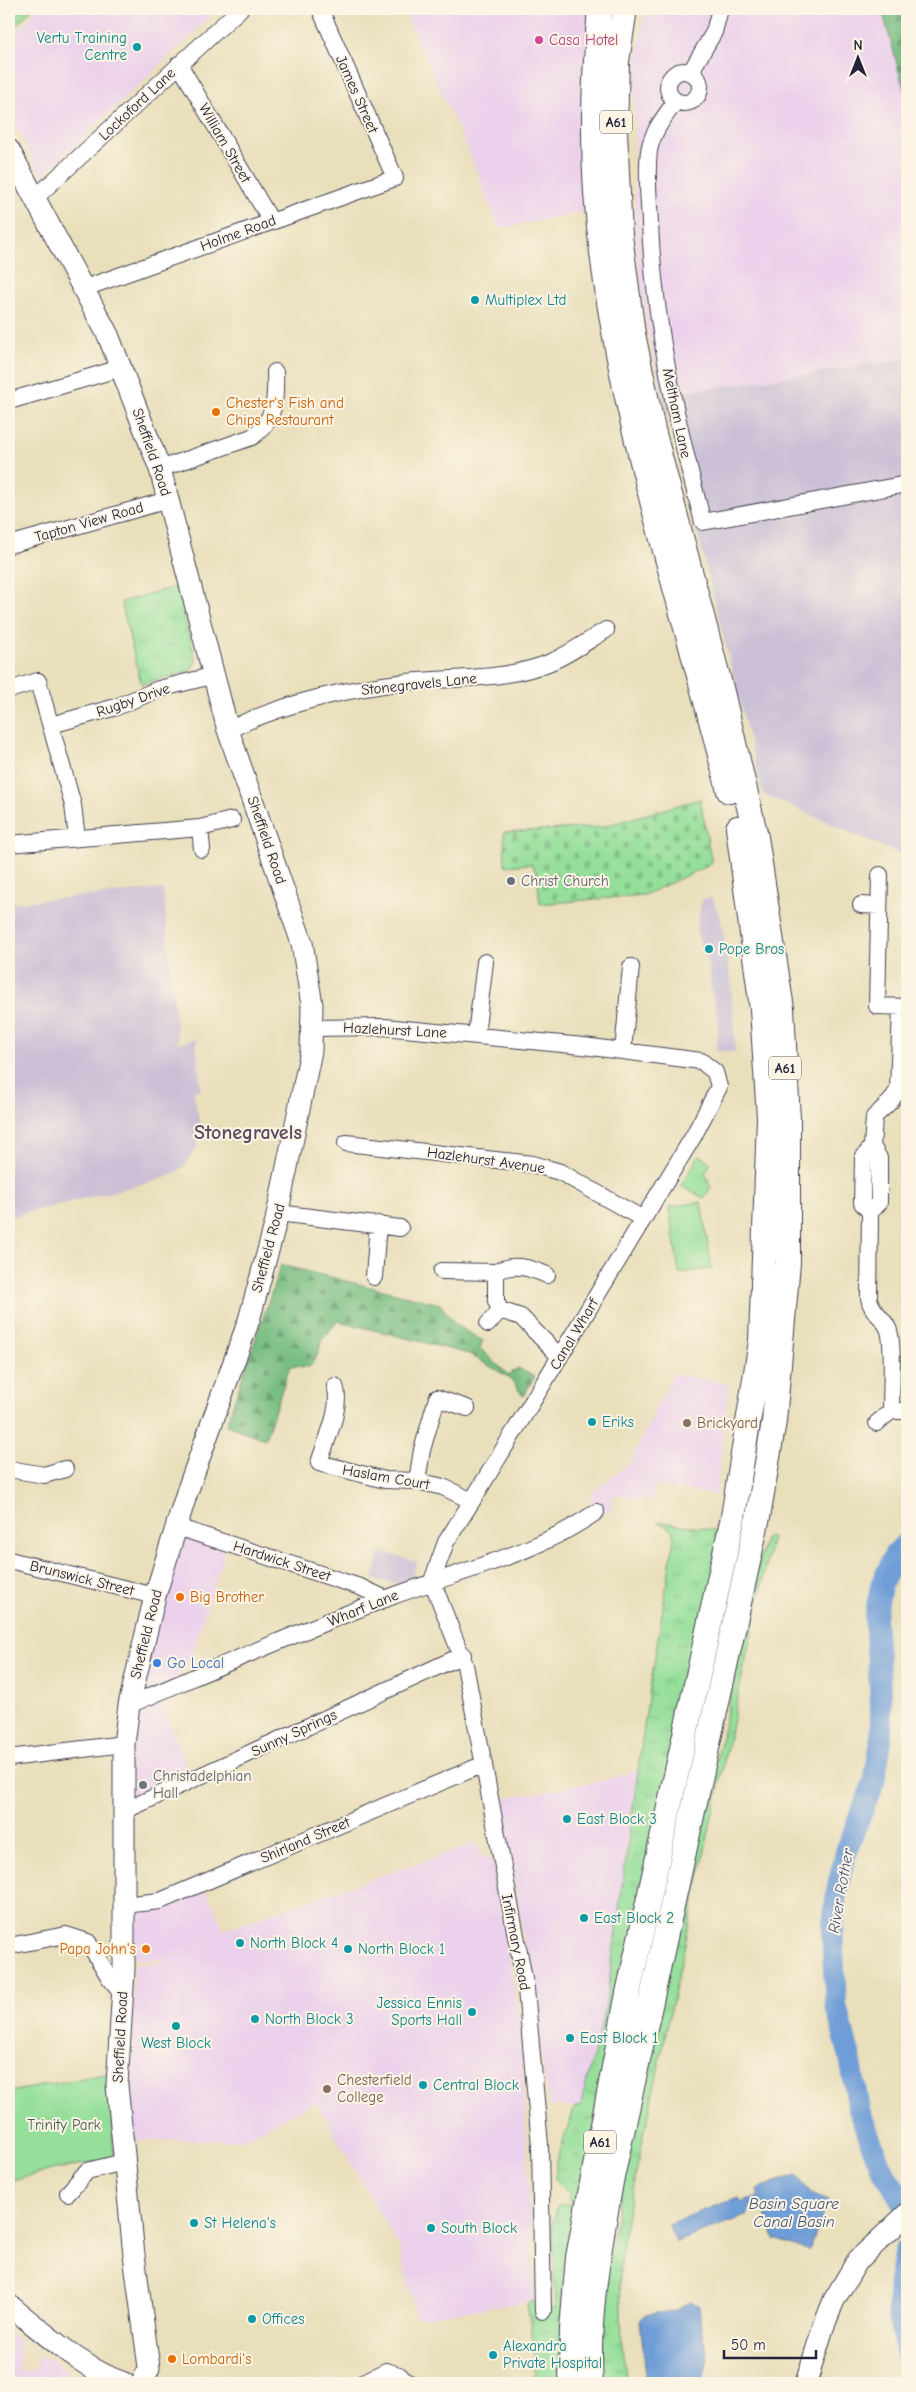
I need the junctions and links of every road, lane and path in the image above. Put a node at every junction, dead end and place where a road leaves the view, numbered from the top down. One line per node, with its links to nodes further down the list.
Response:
1 (240, 9): 6 (street, Lockoford Lane)
2 (320, 9): 8 (street, James Street)
3 (600, 9): 84 (highway, A61)
4 (625, 9): 85 (highway, A61)
5 (720, 9): 16 (street, Meltham Lane)
6 (179, 64): 9 (street, Lockoford Lane); 10 (street, William Street)
7 (9, 150): 9 (main road, Sheffield Road)
8 (395, 178): 10 (street, Holme Road)
9 (34, 200): 11 (main road, Sheffield Road)
10 (271, 221): 11 (street, Holme Road)
11 (82, 289): 12 (main road, Sheffield Road)
12 (121, 368): 14 (street); 15 (main road, Sheffield Road)
13 (275, 372): 15 (street)
14 (9, 400)
15 (160, 469): 17 (main road, Sheffield Road)
16 (907, 484)
17 (168, 500): 18 (street, Tapton View Road); 20 (main road, Sheffield Road)
18 (9, 545)
19 (606, 630): 23 (street, Stonegravels Lane)
20 (215, 675): 22 (street, Rugby Drive); 23 (main road, Sheffield Road)
21 (9, 690): 22 (street)
22 (51, 725): 26 (street)
23 (228, 730): 35 (main road, Sheffield Road)
24 (232, 820): 25 (street)
25 (200, 828): 26 (street); 28 (street)
26 (76, 838): 27 (street)
27 (9, 844)
28 (202, 849)
29 (880, 875): 31 (street)
30 (861, 905): 31 (street)
31 (879, 906): 34 (street)
32 (485, 962): 36 (street)
33 (631, 967): 37 (street)
34 (904, 1007): 53 (street)
35 (313, 1028): 36 (street, Hazlehurst Lane); 40 (main road, Sheffield Road)
36 (476, 1035): 37 (street, Hazlehurst Lane)
37 (622, 1051): 38 (street, Hazlehurst Lane)
38 (719, 1087): 41 (street, Canal Wharf)
39 (346, 1143): 41 (street, Hazlehurst Avenue)
40 (278, 1213): 42 (street); 61 (main road, Sheffield Road)
41 (643, 1220): 50 (street, Canal Wharf)
42 (378, 1224): 43 (street); 47 (street)
43 (400, 1228)
44 (442, 1271): 45 (street)
45 (496, 1272): 46 (street); 48 (street)
46 (547, 1275)
47 (374, 1277)
48 (500, 1310): 49 (street); 50 (street)
49 (488, 1324)
50 (560, 1357): 59 (street, Canal Wharf)
51 (335, 1386): 58 (street, Haslam Court)
52 (467, 1408): 58 (street)
53 (891, 1411): 54 (street); 55 (street)
54 (907, 1411)
55 (878, 1423)
56 (9, 1469): 57 (street)
57 (65, 1469)
58 (417, 1481): 59 (street, Haslam Court)
59 (472, 1501): 63 (street, Canal Wharf)
60 (596, 1512): 63 (street, Wharf Lane)
61 (177, 1527): 64 (main road, Sheffield Road); 65 (street, Hardwick Street)
62 (9, 1560): 64 (street, Brunswick Street)
63 (432, 1581): 65 (street, Wharf Lane); 66 (street, Infirmary Road)
64 (155, 1596): 67 (main road, Sheffield Road)
65 (386, 1599): 67 (street, Wharf Lane)
66 (463, 1655): 70 (street, Infirmary Road); 71 (street, Sunny Springs)
67 (129, 1705): 68 (main road, Sheffield Road)
68 (124, 1744): 69 (street); 71 (main road, Sheffield Road)
69 (9, 1758)
70 (484, 1764): 72 (street, Shirland Street); 79 (street, Infirmary Road)
71 (124, 1811): 72 (main road, Sheffield Road)
72 (123, 1905): 74 (main road, Sheffield Road)
73 (9, 1946): 74 (street)
74 (123, 1994): 75 (main road, Sheffield Road)
75 (124, 2162): 76 (street); 81 (main road, Sheffield Road)
76 (68, 2193)
77 (902, 2218): 86 (main road)
78 (9, 2305): 80 (main road)
79 (542, 2311)
80 (124, 2383)
81 (142, 2383)
82 (362, 2383): 83 (street)
83 (409, 2383)
84 (571, 2383)
85 (592, 2383)
86 (806, 2383)

